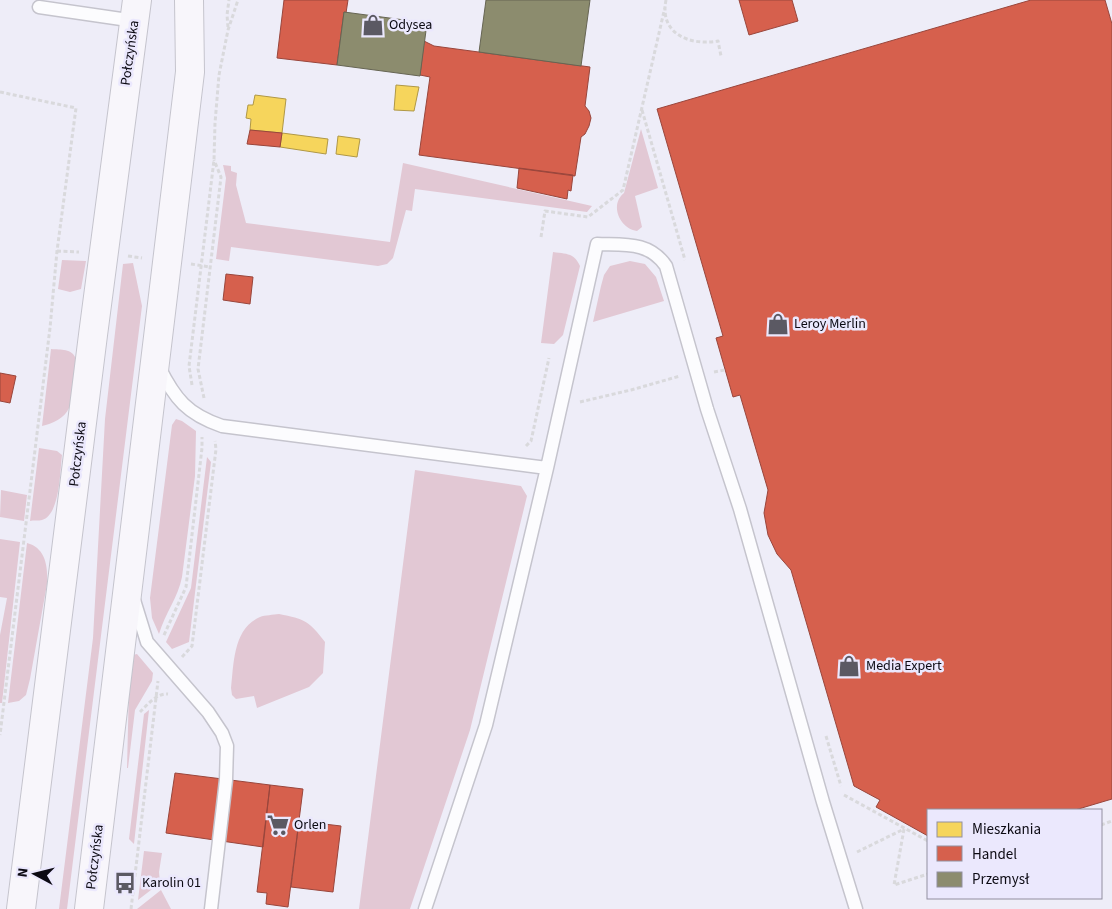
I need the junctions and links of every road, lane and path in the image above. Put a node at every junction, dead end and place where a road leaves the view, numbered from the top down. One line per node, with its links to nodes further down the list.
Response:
1 (189, 0): 16 (main road, Połczyńska)
2 (229, 0): 8 (path)
3 (238, 0): 8 (path)
4 (666, 0): 6 (path)
5 (39, 7): 7 (lane)
6 (665, 7): 9 (path); 12 (path)
7 (136, 11): 40 (main road, Połczyńska)
8 (228, 30): 11 (path)
9 (721, 56)
10 (0, 92): 13 (path)
11 (214, 160): 20 (path); 21 (path)
12 (541, 237)
13 (57, 251): 14 (path); 33 (path)
14 (87, 253)
15 (549, 358): 17 (path)
16 (156, 359): 25 (lane); 26 (main road, Połczyńska)
17 (547, 371): 19 (path); 24 (path)
18 (686, 374): 19 (path)
19 (565, 389): 25 (lane); 37 (lane)
20 (194, 393)
21 (206, 406)
22 (202, 433): 27 (path)
23 (214, 438): 28 (path)
24 (521, 448)
25 (547, 468): 38 (lane)
26 (129, 585): 41 (main road, Połczyńska); 43 (lane)
27 (163, 640)
28 (179, 659)
29 (158, 678): 31 (path)
30 (170, 689): 31 (path)
31 (156, 698): 32 (path); 42 (path)
32 (140, 712)
33 (0, 735)
34 (844, 795): 35 (path)
35 (904, 829): 36 (path); 37 (path); 39 (path)
36 (927, 840)
37 (840, 856): 46 (lane)
38 (438, 874): 44 (lane); 45 (lane)
39 (927, 874)
40 (21, 909)
41 (89, 909)
42 (131, 909)
43 (211, 909)
44 (425, 909)
45 (432, 909)
46 (856, 909)

